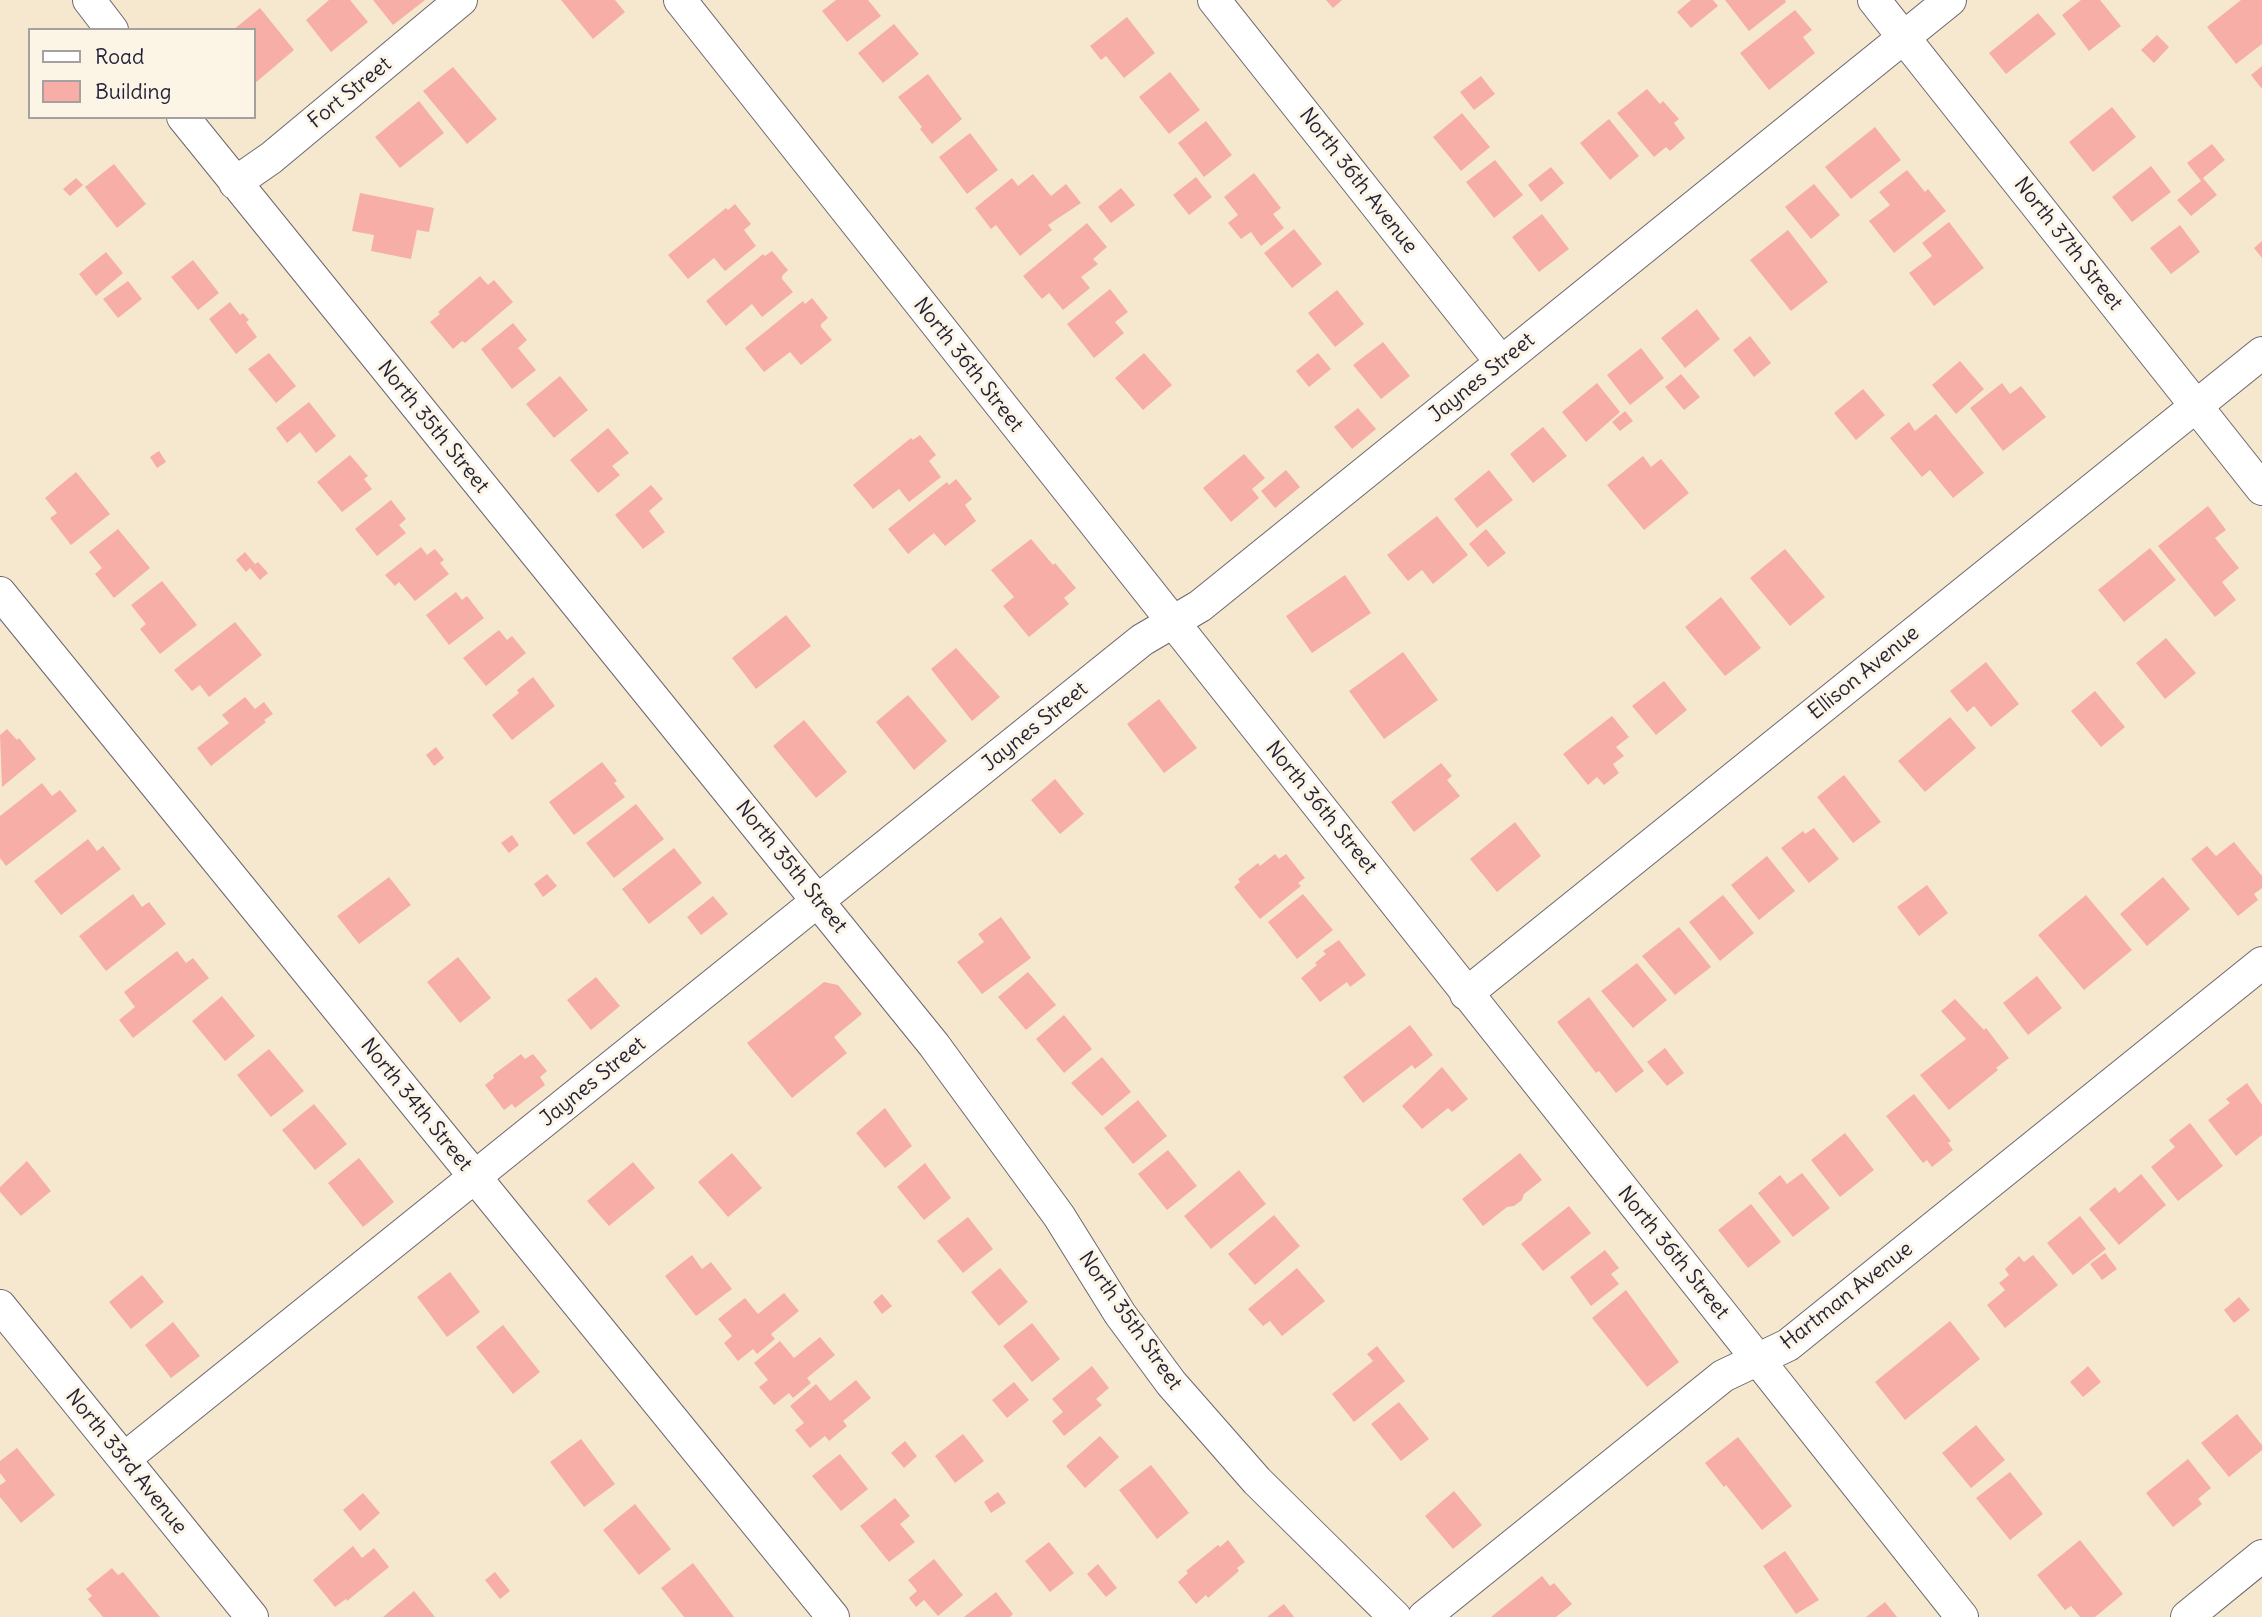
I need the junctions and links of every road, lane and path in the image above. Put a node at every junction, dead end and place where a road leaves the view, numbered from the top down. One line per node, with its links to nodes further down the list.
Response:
1 (89, 0): 7 (street)
2 (461, 0): 10 (street, Fort Street)
3 (680, 0): 16 (street, North 36th Street)
4 (1214, 0): 12 (street, North 36th Avenue)
5 (1874, 0): 8 (street, North 37th Street)
6 (1950, 0): 8 (street, Jaynes Street)
7 (111, 28)
8 (1904, 38): 12 (street, Jaynes Street); 13 (street, North 37th Street)
9 (185, 119): 10 (street, North 35th Street)
10 (236, 183): 17 (street, North 35th Street)
11 (2262, 353): 13 (street, Ellison Avenue)
12 (1501, 362): 16 (street, Jaynes Street)
13 (2196, 406): 14 (street, North 37th Street); 19 (street, Ellison Avenue)
14 (2262, 489)
15 (0, 593): 20 (street, North 34th Street)
16 (1172, 623): 17 (street, Jaynes Street); 19 (street, North 36th Street)
17 (819, 901): 20 (street, Jaynes Street); 27 (street, North 35th Street)
18 (2262, 963): 22 (street, Hartman Avenue)
19 (1465, 994): 22 (street, North 36th Street)
20 (474, 1177): 23 (street, Jaynes Street); 26 (street, North 34th Street)
21 (0, 1306): 23 (street, North 33rd Avenue)
22 (1758, 1359): 28 (street, Hartman Avenue); 29 (street, North 36th Street)
23 (124, 1459): 25 (street, North 33rd Avenue)
24 (2262, 1556): 30 (street)
25 (252, 1617)
26 (833, 1617)
27 (1395, 1617)
28 (1424, 1617)
29 (1962, 1617)
30 (2187, 1617)

